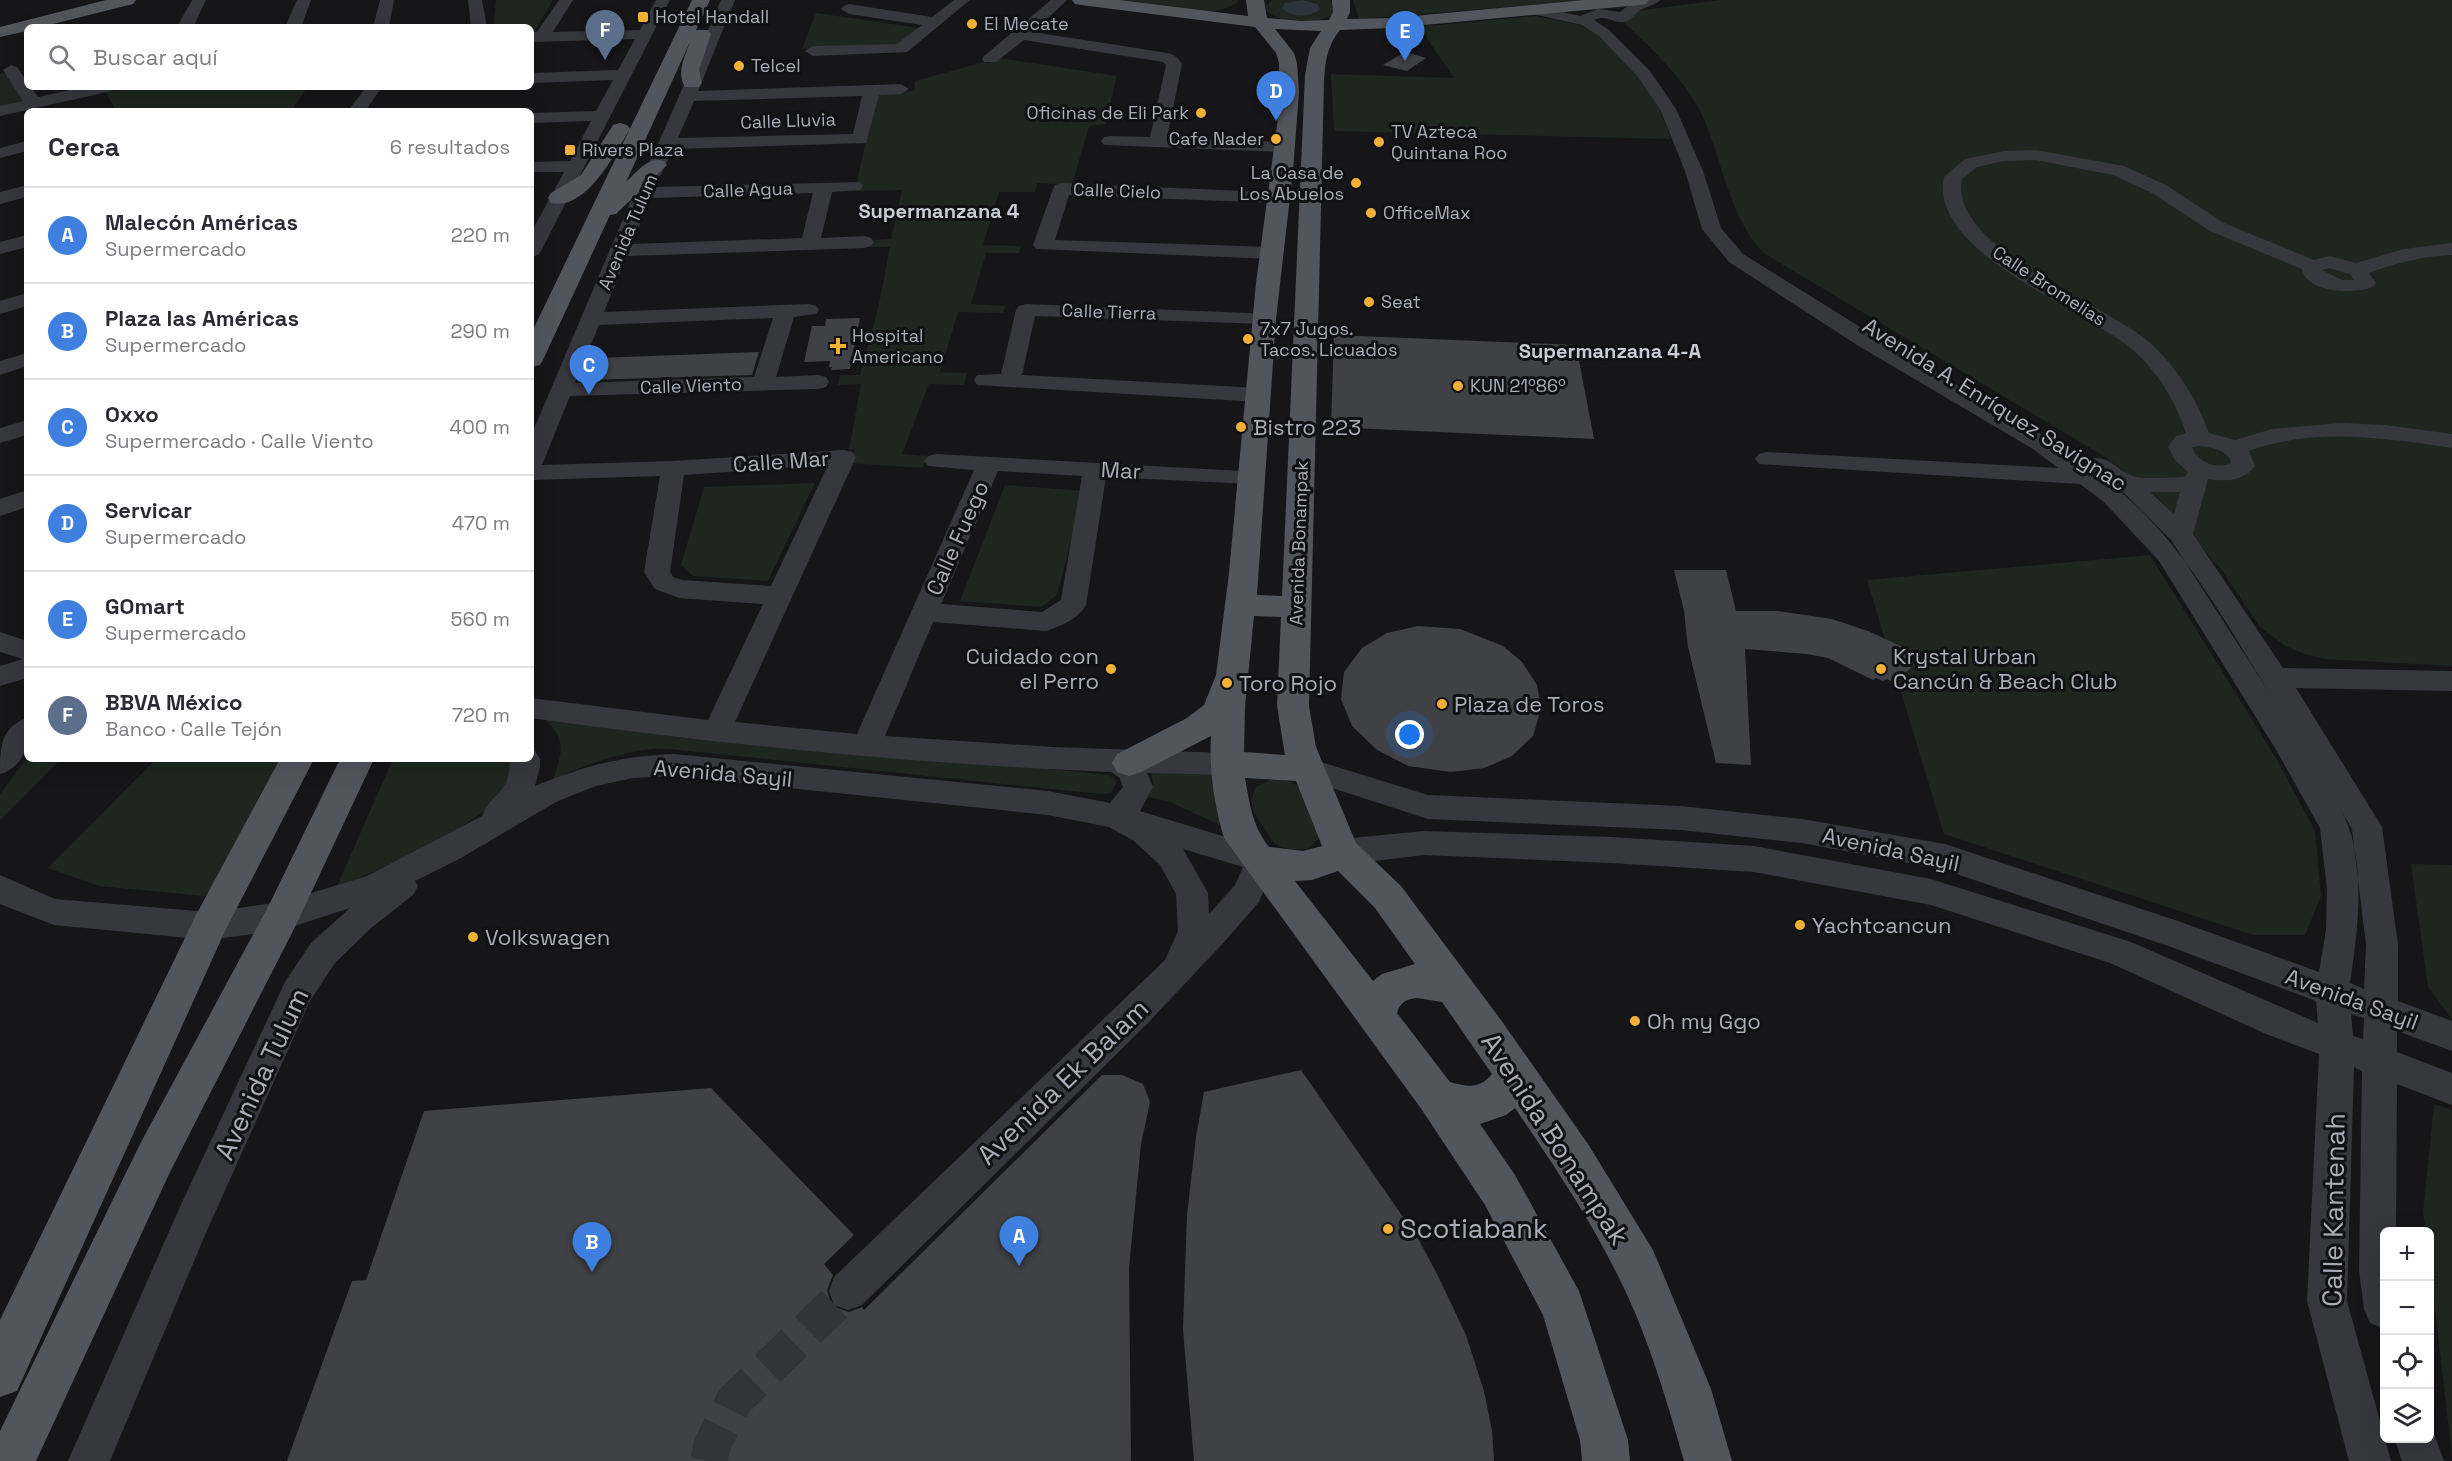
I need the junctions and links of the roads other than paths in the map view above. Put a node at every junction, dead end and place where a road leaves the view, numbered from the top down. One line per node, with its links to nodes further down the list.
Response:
1 (127, 0): 18 (main road)
2 (199, 0): 30 (street)
3 (304, 0): 31 (street)
4 (387, 0): 32 (street)
5 (475, 0): 33 (street)
6 (566, 0): 37 (street)
7 (663, 0): 35 (street)
8 (686, 0): 58 (main road)
9 (701, 0): 76 (main road, Avenida Tulum)
10 (714, 0): 50 (main road)
11 (728, 0): 50 (street, Avenida Tulum)
12 (963, 0): 27 (street)
13 (1060, 0): 36 (street)
14 (1081, 0): 23 (main road)
15 (1242, 0): 23 (main road)
16 (1640, 0): 21 (main road)
17 (1653, 0): 25 (street)
18 (81, 2): 34 (main road)
19 (1371, 7): 28 (main road)
20 (849, 9): 27 (street)
21 (1533, 10): 28 (main road); 29 (street, Avenida A. Enríquez Savignac)
22 (1257, 12): 24 (main road); 26 (main road); 39 (main road)
23 (1170, 13): 26 (main road)
24 (1332, 16): 28 (main road); 40 (main road, Avenida Bonampak)
25 (1622, 18): 29 (street); 117 (street, Avenida A. Enríquez Savignac)
26 (1219, 19): 39 (main road)
27 (936, 22): 38 (street)
28 (1398, 22): 40 (main road)
29 (1587, 22): 116 (street, Avenida A. Enríquez Savignac)
30 (186, 24)
31 (294, 24)
32 (382, 24)
33 (479, 24)
34 (0, 29)
35 (646, 34): 37 (street); 43 (street)
36 (1021, 35): 41 (street); 62 (street)
37 (537, 37)
38 (813, 51)
39 (1286, 54): 52 (main road, Avenida Bonampak)
40 (1317, 56): 52 (main road, Avenida Bonampak)
41 (990, 59)
42 (13, 70): 45 (street)
43 (624, 75): 44 (street); 56 (street)
44 (534, 78)
45 (24, 88)
46 (901, 89): 51 (street, Calle Lluvia)
47 (25, 90): 53 (street)
48 (92, 90): 53 (street)
49 (372, 90): 54 (street)
50 (690, 90): 51 (street, Calle Lluvia); 63 (street, Avenida Tulum)
51 (872, 91): 63 (street, Calle Lluvia)
52 (1301, 95): 59 (main road, Avenida Bonampak); 60 (main road, Avenida Bonampak)
53 (33, 103): 55 (street)
54 (358, 108)
55 (0, 111)
56 (602, 116): 57 (street); 67 (street)
57 (534, 118)
58 (625, 122): 75 (main road); 90 (main road)
59 (1314, 125): 60 (main road); 123 (main road, Avenida Bonampak)
60 (1287, 136): 62 (street); 73 (main road, Avenida Bonampak)
61 (1110, 141): 62 (street)
62 (1157, 143)
63 (667, 144): 66 (street, Avenida Tulum)
64 (24, 147): 65 (street)
65 (0, 153)
66 (657, 165): 72 (street, Avenida Tulum); 76 (main road)
67 (575, 166): 68 (street); 75 (street)
68 (534, 167)
69 (854, 186): 70 (street, Calle Agua)
70 (824, 187): 72 (street, Calle Agua); 81 (street)
71 (24, 192): 74 (street)
72 (643, 193): 84 (street, Avenida Tulum)
73 (1280, 197): 85 (main road, Avenida Bonampak); 85 (street, Calle Cielo)
74 (0, 198)
75 (559, 198): 77 (street)
76 (598, 218): 93 (main road, Avenida Tulum)
77 (538, 220): 78 (street)
78 (534, 238)
79 (24, 242): 82 (street)
80 (864, 242): 81 (street)
81 (810, 244): 84 (street)
82 (0, 248)
83 (2452, 249): 104 (street, Calle Bromelias)
84 (620, 250): 92 (street, Avenida Tulum)
85 (1272, 253): 91 (main road, Avenida Bonampak)
86 (24, 300): 87 (street)
87 (0, 308)
88 (809, 310): 89 (street)
89 (785, 311): 92 (street); 99 (street)
90 (534, 314)
91 (1265, 318): 97 (street, Calle Tierra); 101 (main road, Avenida Bonampak)
92 (591, 319): 100 (street, Avenida Tulum)
93 (534, 354)
94 (24, 360): 95 (street)
95 (0, 368)
96 (985, 380): 97 (street)
97 (1010, 381): 101 (street)
98 (818, 382): 99 (street, Calle Viento)
99 (763, 383): 100 (street, Calle Viento)
100 (563, 390): 107 (street, Avenida Tulum)
101 (1259, 395): 115 (main road, Avenida Bonampak)
102 (24, 428): 103 (street)
103 (0, 436)
104 (2199, 438): 106 (street); 114 (street)
105 (2452, 441): 106 (street)
106 (2233, 449): 114 (street)
107 (534, 457)
108 (1767, 459): 116 (street)
109 (936, 461): 110 (street)
110 (989, 464): 112 (street, Mar); 124 (street, Calle Fuego)
111 (673, 468): 113 (street, Calle Mar); 121 (street); 121 (street, Calle Mar)
112 (1095, 469): 115 (street, Mar); 124 (street, Calle Fuego)
113 (534, 473)
114 (2197, 476): 117 (street); 120 (street)
115 (1252, 477): 122 (main road, Avenida Bonampak)
116 (2086, 477): 157 (street, Avenida A. Enríquez Savignac)
117 (2128, 484): 120 (street, Avenida A. Enríquez Savignac)
118 (24, 499): 119 (street)
119 (0, 508)
120 (2180, 534): 131 (street, Avenida A. Enríquez Savignac)
121 (781, 596): 134 (street, Calle Mar)
122 (1241, 604): 123 (main road); 127 (main road, Avenida Bonampak)
123 (1297, 607): 143 (main road, Avenida Bonampak)
124 (925, 612): 136 (street, Calle Fuego)
125 (0, 642): 126 (street)
126 (24, 650)
127 (1232, 664): 140 (main road); 142 (main road, Avenida Bonampak)
128 (24, 669): 130 (street)
129 (24, 673): 130 (street)
130 (0, 676)
131 (2276, 678): 132 (street); 158 (street, Avenida A. Enríquez Savignac)
132 (2452, 681)
133 (534, 708): 134 (street, Avenida Sayil)
134 (716, 732): 136 (street, Avenida Sayil)
135 (24, 733): 141 (street)
136 (866, 746): 140 (street, Avenida Sayil)
137 (295, 762): 154 (main road)
138 (356, 762): 153 (main road)
139 (525, 762): 147 (street, Avenida Tulum)
140 (1124, 762): 142 (street, Avenida Sayil); 145 (street)
141 (0, 763)
142 (1228, 764): 143 (main road); 149 (main road, Avenida Bonampak)
143 (1308, 769): 144 (street, Avenida Sayil); 148 (main road, Avenida Bonampak)
144 (1556, 813): 146 (street); 157 (street, Avenida Sayil)
145 (1116, 816): 147 (street, Avenida Sayil); 149 (street, Avenida Sayil); 155 (street)
146 (1567, 848): 148 (street, Avenida Sayil); 161 (street, Avenida Sayil)
147 (450, 849): 153 (street, Avenida Sayil); 171 (street, Avenida Tulum)
148 (1342, 852): 149 (main road); 156 (main road, Avenida Bonampak)
149 (1261, 861): 155 (street, Avenida Ek Balam); 159 (main road)
150 (0, 888): 151 (street)
151 (54, 912): 152 (street); 154 (street, Avenida Sayil)
152 (0, 913)
153 (282, 916): 154 (street, Avenida Sayil); 170 (main road)
154 (209, 926): 168 (main road)
155 (1171, 975): 167 (street, Avenida Ek Balam)
156 (1453, 989): 159 (main road); 163 (main road, Avenida Bonampak)
157 (2332, 991): 158 (street, Avenida Sayil); 161 (street, Calle Kantenah)
158 (2381, 1009): 160 (street, Avenida Sayil); 162 (street, Avenida A. Enríquez Savignac)
159 (1377, 1016): 165 (main road)
160 (2452, 1036)
161 (2337, 1045): 162 (street, Avenida Sayil); 174 (street, Calle Kantenah)
162 (2380, 1061): 164 (street, Avenida Sayil); 166 (street, Calle Kantenah)
163 (1513, 1072): 165 (main road); 173 (main road, Avenida Bonampak)
164 (2452, 1089)
165 (1436, 1096): 172 (main road)
166 (2380, 1281)
167 (848, 1291)
168 (0, 1374)
169 (2417, 1443): 175 (street)
170 (11, 1461)
171 (89, 1461)
172 (1606, 1461)
173 (1708, 1461)
174 (2370, 1461)
175 (2423, 1461)

